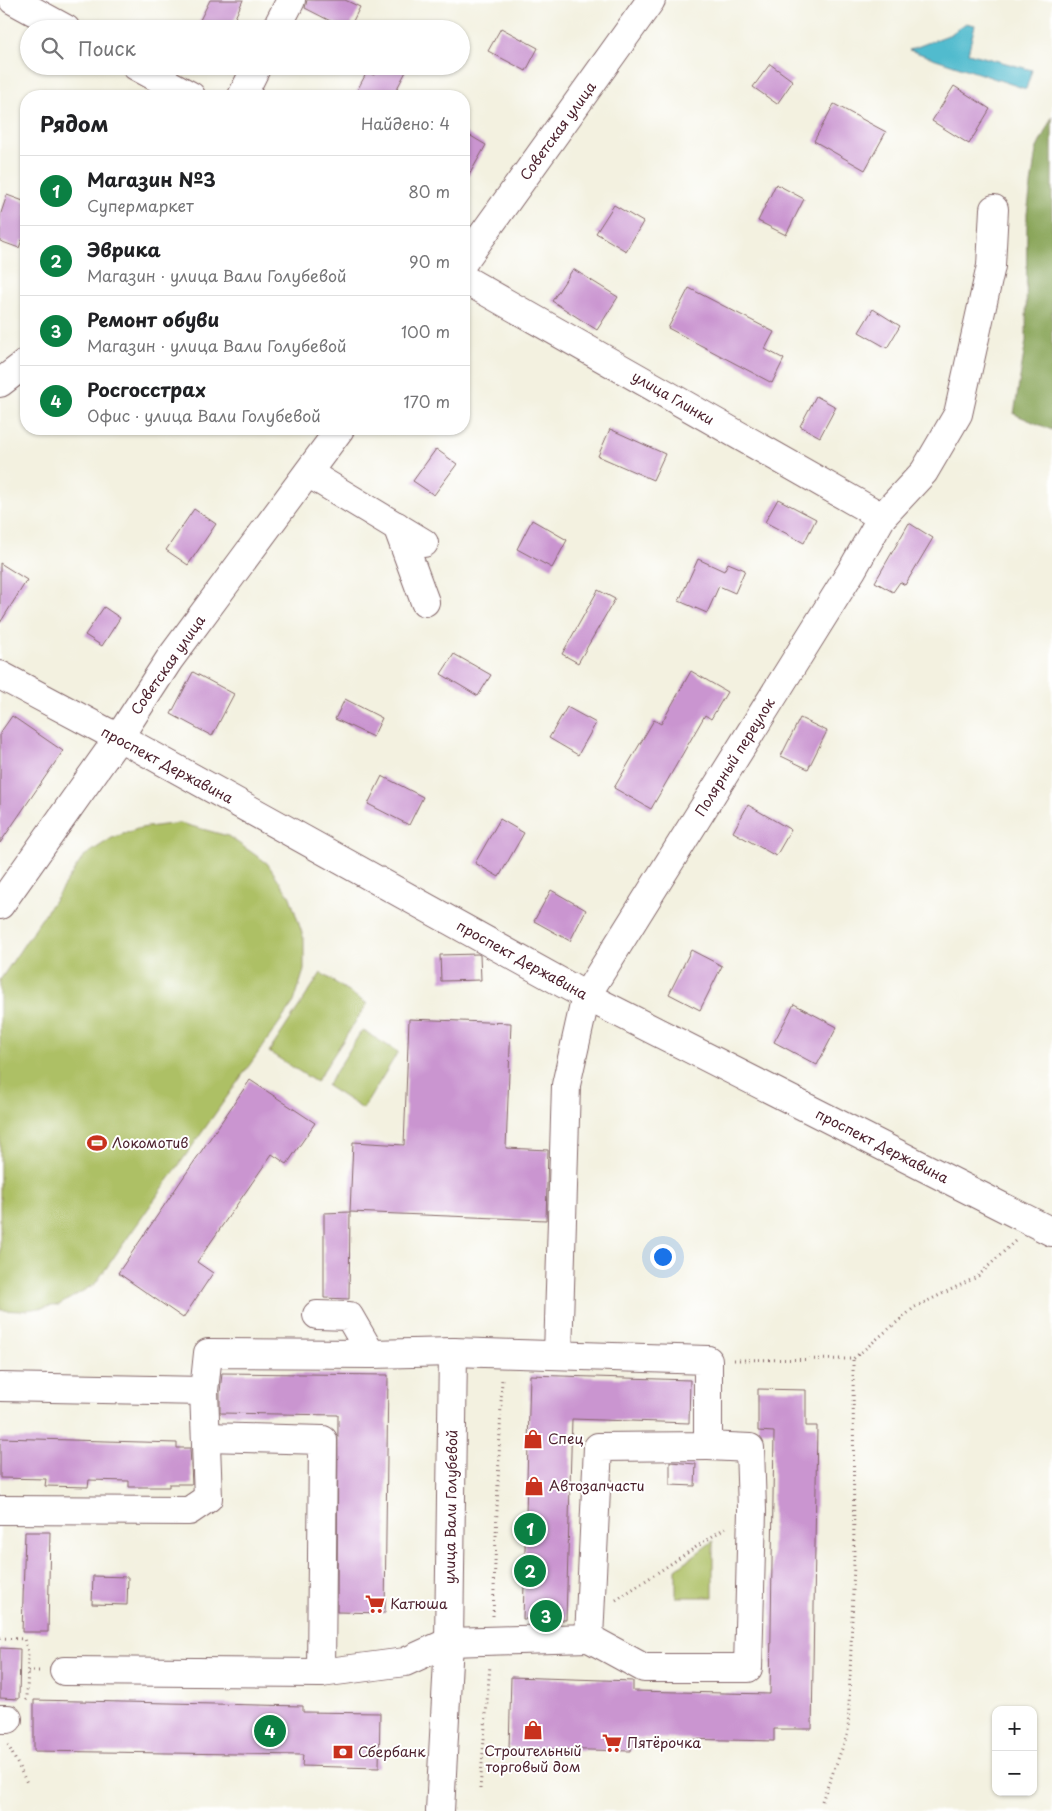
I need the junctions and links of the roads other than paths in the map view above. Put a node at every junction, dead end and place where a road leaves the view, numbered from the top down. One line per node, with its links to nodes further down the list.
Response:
1 (13, 0): 4 (street)
2 (291, 0): 5 (street)
3 (651, 0): 11 (street, Советская улица)
4 (50, 20)
5 (281, 20)
6 (153, 75): 8 (street)
7 (252, 75): 9 (street)
8 (181, 90)
9 (245, 90)
10 (994, 210): 17 (street, Полярный переулок)
11 (470, 254)
12 (470, 282): 17 (street, улица Глинки)
13 (20, 368): 14 (street)
14 (0, 383)
15 (336, 435): 16 (street, Советская улица)
16 (308, 473): 18 (street); 22 (street, Советская улица)
17 (882, 517): 24 (street, Полярный переулок)
18 (397, 526): 19 (street); 20 (street)
19 (424, 543)
20 (425, 602)
21 (0, 675): 22 (street, проспект Державина)
22 (118, 737): 23 (street, Советская улица); 24 (street, проспект Державина)
23 (0, 905)
24 (586, 996): 25 (street, проспект Державина); 29 (street, Полярный переулок)
25 (1043, 1228)
26 (317, 1315): 28 (street)
27 (452, 1352): 28 (street); 29 (street); 36 (street, улица Вали Голубевой)
28 (371, 1354): 31 (street)
29 (558, 1355): 33 (street)
30 (0, 1387): 31 (street)
31 (204, 1391): 32 (street)
32 (206, 1437): 34 (street); 38 (street)
33 (708, 1446): 35 (street); 35 (street)
34 (0, 1510)
35 (590, 1627): 36 (street)
36 (450, 1642): 38 (street); 39 (street, улица Вали Голубевой)
37 (64, 1671): 38 (street)
38 (321, 1672)
39 (440, 1811)

